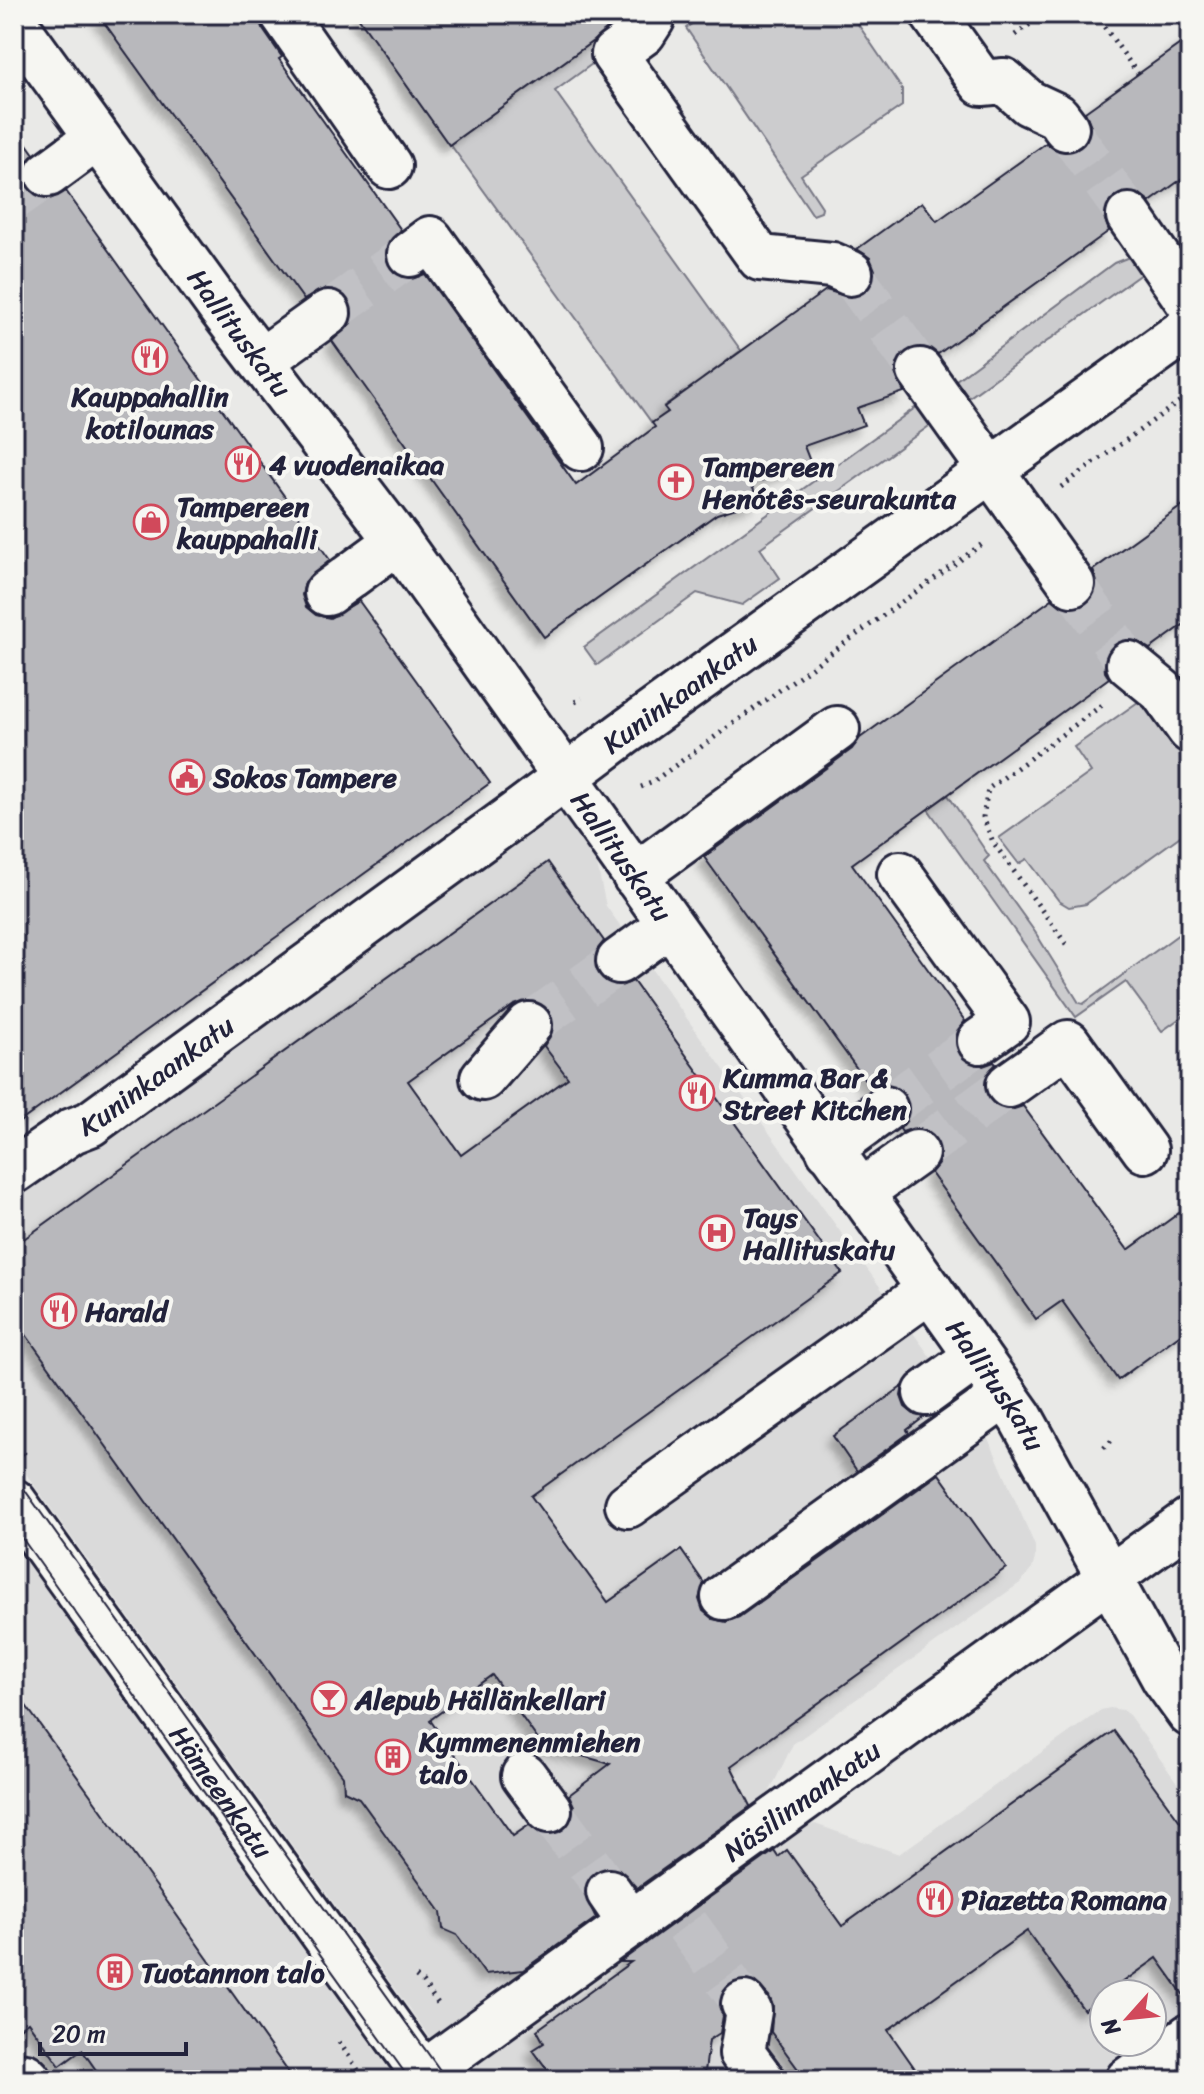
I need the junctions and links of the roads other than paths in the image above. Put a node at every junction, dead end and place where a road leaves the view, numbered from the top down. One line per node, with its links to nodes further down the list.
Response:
1 (283, 14): 7 (street)
2 (651, 14): 11 (street)
3 (933, 14): 5 (street)
4 (14, 22): 6 (street, Hallituskatu)
5 (1066, 128)
6 (97, 138): 8 (street); 15 (street, Hallituskatu)
7 (389, 166)
8 (48, 174)
9 (1129, 216): 12 (street)
10 (410, 254): 17 (street)
11 (850, 273)
12 (1190, 304)
13 (328, 313): 15 (street)
14 (1190, 327): 18 (street, Kuninkaankatu)
15 (261, 361): 19 (street, Hallituskatu)
16 (920, 371): 18 (street)
17 (581, 448)
18 (990, 470): 20 (street); 25 (street, Kuninkaankatu)
19 (398, 541): 21 (street); 25 (street, Hallituskatu)
20 (1072, 584)
21 (327, 593)
22 (1136, 669): 24 (street)
23 (837, 729): 27 (street)
24 (1190, 730)
25 (566, 776): 27 (street, Hallituskatu); 38 (street, Kuninkaankatu)
26 (900, 874): 31 (street)
27 (635, 876): 28 (street, Hallituskatu)
28 (669, 925): 29 (street); 35 (street, Hallituskatu)
29 (619, 961)
30 (529, 1025): 32 (street)
31 (980, 1041)
32 (483, 1078)
33 (1009, 1085): 36 (street)
34 (885, 1109): 35 (street)
35 (829, 1150): 39 (street, Hallituskatu)
36 (1145, 1150)
37 (916, 1153): 39 (street)
38 (14, 1171)
39 (860, 1193): 40 (street, Hallituskatu)
40 (930, 1290): 41 (street, Hallituskatu); 45 (street)
41 (977, 1356): 42 (street); 43 (street, Hallituskatu)
42 (926, 1393)
43 (1005, 1395): 47 (street, Hallituskatu); 48 (street)
44 (14, 1502): 53 (street, Hämeenkatu)
45 (628, 1505)
46 (1190, 1520): 47 (street, Näsilinnankatu)
47 (1109, 1579): 49 (street, Hallituskatu); 53 (street, Näsilinnankatu)
48 (724, 1597)
49 (1190, 1714)
50 (744, 2004): 55 (street)
51 (1190, 2036): 56 (street)
52 (14, 2075): 54 (street)
53 (422, 2078)
54 (29, 2080)
55 (762, 2080)
56 (1128, 2080)

